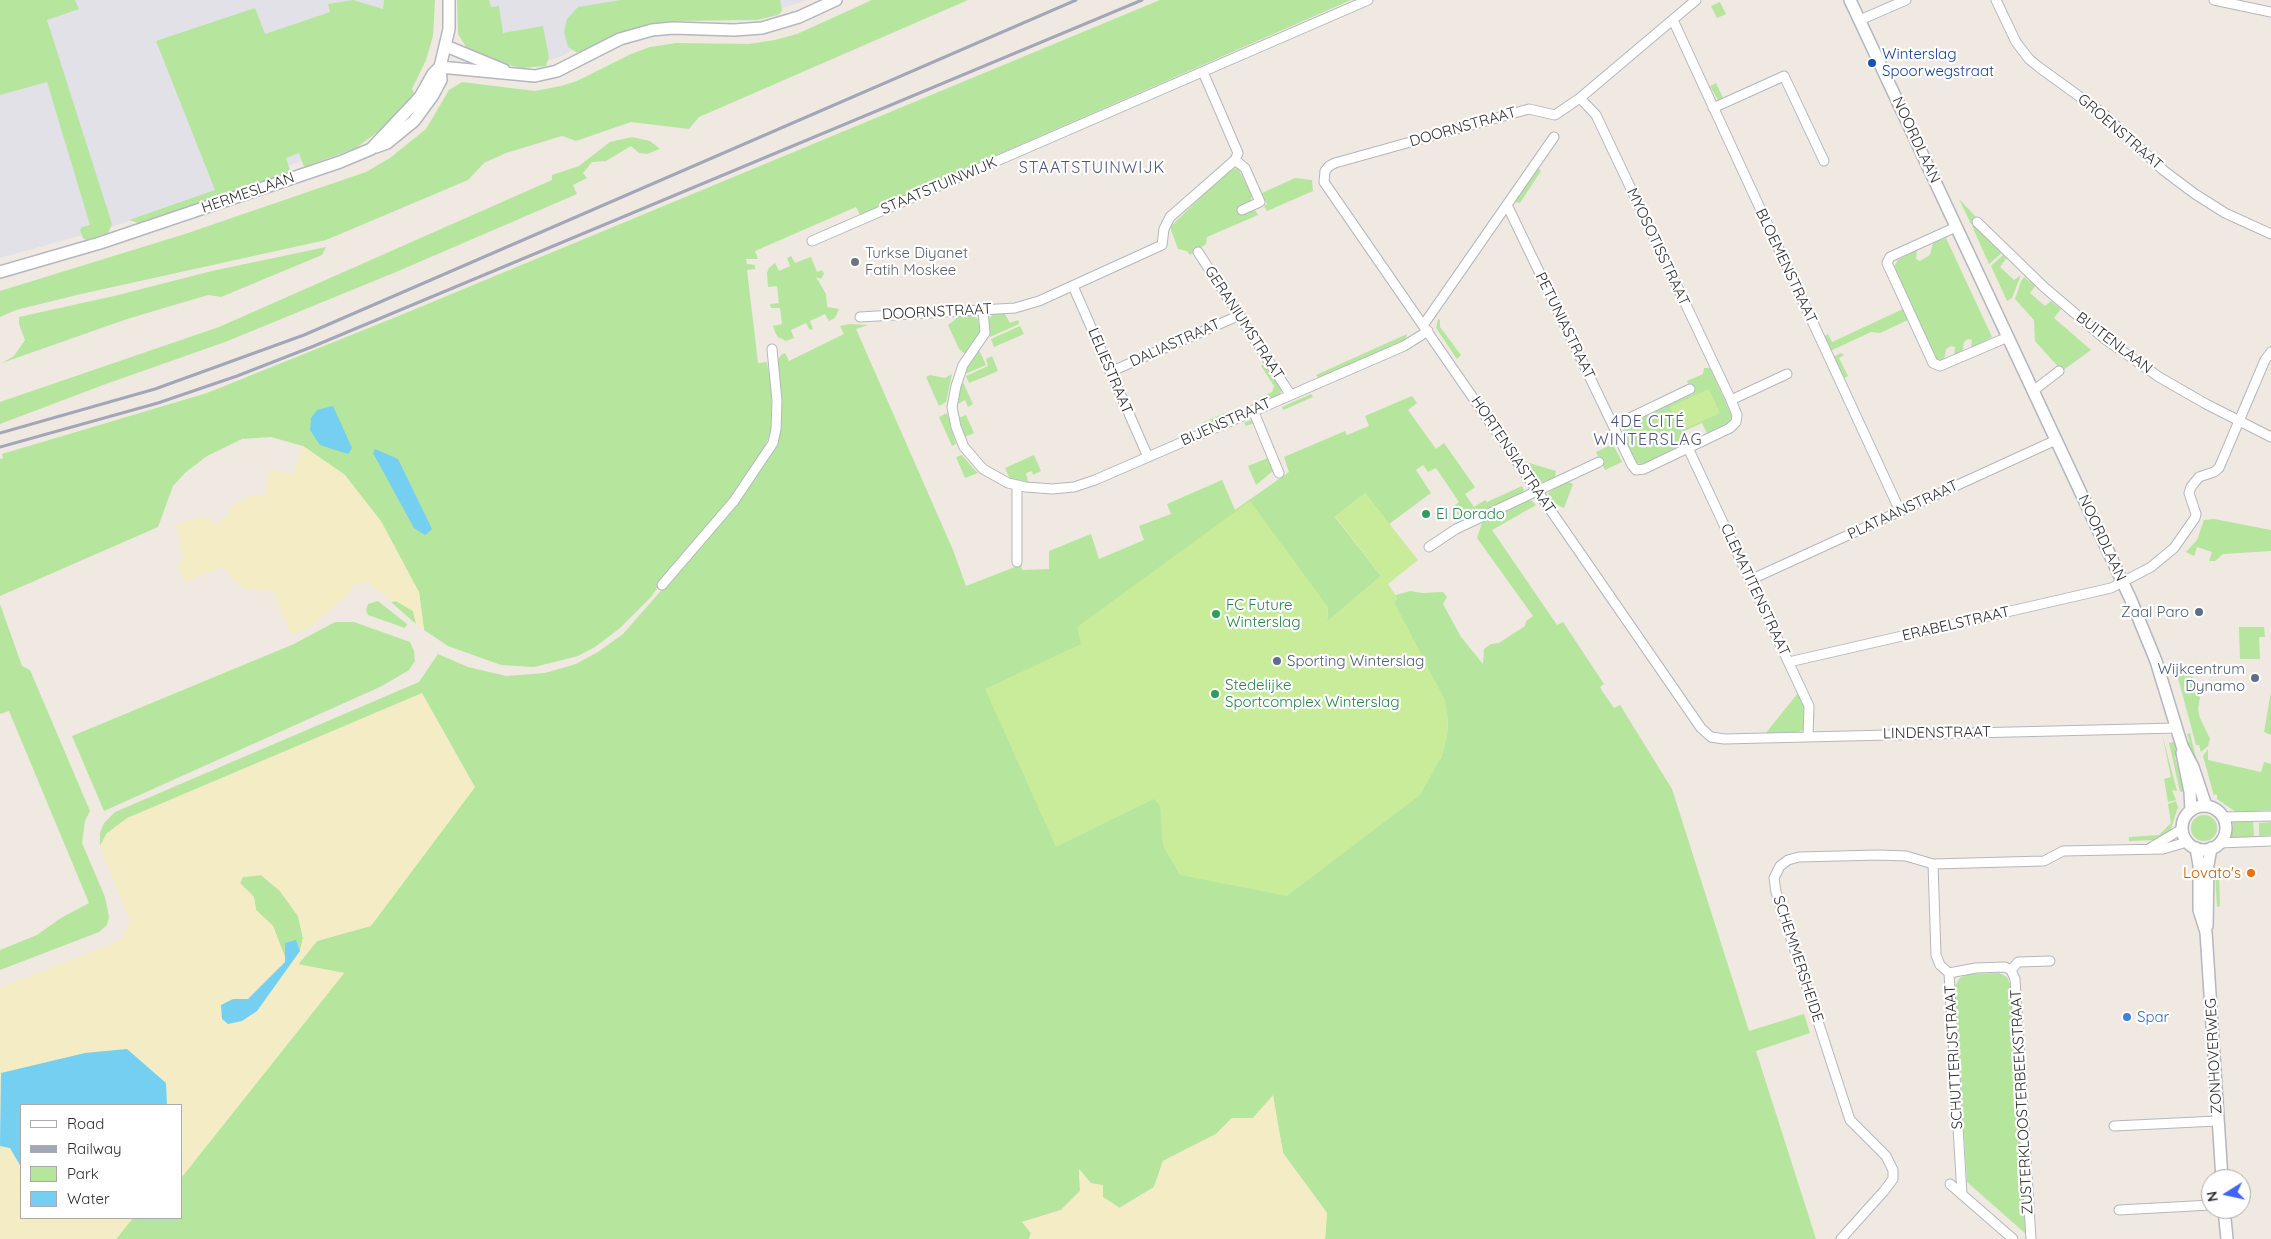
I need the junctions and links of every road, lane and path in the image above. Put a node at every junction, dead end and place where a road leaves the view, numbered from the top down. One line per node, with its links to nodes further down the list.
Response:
1 (449, 0): 12 (street)
2 (836, 0): 15 (street)
3 (1368, 0): 14 (street, STAATSTUINWIJK)
4 (1696, 0): 10 (street, DOORNSTRAAT)
5 (1850, 0): 11 (street, NOORDLAAN)
6 (1906, 0): 11 (street)
7 (1996, 0): 26 (street, GROENSTRAAT)
8 (2214, 0): 9 (street)
9 (2271, 12)
10 (1673, 20): 16 (street, DOORNSTRAAT); 17 (street, BLOEMENSTRAAT)
11 (1860, 20): 25 (street, NOORDLAAN)
12 (446, 46): 13 (street); 15 (street)
13 (440, 67): 15 (street); 29 (street, HERMESLAAN)
14 (1203, 72): 19 (street); 27 (street, STAATSTUINWIJK)
15 (515, 75)
16 (1580, 98): 21 (street, DOORNSTRAAT); 44 (street, MYOSOTISSTRAAT)
17 (1713, 108): 20 (street); 56 (street, BLOEMENSTRAAT)
18 (1554, 137): 22 (street, BIJENSTRAAT)
19 (1235, 160): 23 (street); 30 (street, DOORNSTRAAT)
20 (1824, 161)
21 (1324, 182): 34 (street, HORTENSIASTRAAT)
22 (1507, 205): 34 (street, BIJENSTRAAT); 47 (street, PETUNIASTRAAT)
23 (1242, 210)
24 (1977, 222): 46 (street, BUITENLAAN)
25 (1956, 226): 35 (street, NOORDLAAN); 35 (street)
26 (2271, 234)
27 (812, 241)
28 (1198, 252): 32 (street, GERANIUMSTRAAT)
29 (0, 272)
30 (1073, 286): 31 (street, DOORNSTRAAT); 39 (street, LELIESTRAAT)
31 (983, 310): 33 (street, DOORNSTRAAT); 54 (street, BIJENSTRAAT)
32 (1240, 315): 39 (street, DALIASTRAAT); 43 (street, GERANIUMSTRAAT)
33 (860, 317)
34 (1426, 327): 43 (street, BIJENSTRAAT); 55 (street, HORTENSIASTRAAT)
35 (2008, 337): 42 (street, NOORDLAAN)
36 (772, 348): 61 (street)
37 (2271, 352): 46 (street, ERABELSTRAAT)
38 (2059, 371): 42 (street)
39 (1110, 372): 51 (street, LELIESTRAAT)
40 (1787, 374): 44 (street)
41 (1690, 389): 47 (street)
42 (2033, 391): 49 (street, NOORDLAAN)
43 (1290, 394): 45 (street, BIJENSTRAAT)
44 (1731, 400): 50 (street, MYOSOTISSTRAAT)
45 (1253, 410): 51 (street, BIJENSTRAAT); 53 (street)
46 (2239, 422): 48 (street, BUITENLAAN); 60 (street, ERABELSTRAAT)
47 (1613, 426): 50 (street, PETUNIASTRAAT)
48 (2271, 437)
49 (2056, 440): 56 (street, PLATAANSTRAAT); 60 (street, NOORDLAAN)
50 (1688, 448): 59 (street, CLEMATITENSTRAAT)
51 (1148, 457): 54 (street, BIJENSTRAAT)
52 (1599, 462): 55 (street, HORTENSIASTRAAT)
53 (1279, 472)
54 (1017, 485): 58 (street)
55 (1538, 491): 57 (street, HORTENSIASTRAAT); 63 (street, HORTENSIASTRAAT)
56 (1900, 511): 59 (street, PLATAANSTRAAT)
57 (1429, 547)
58 (1017, 562)
59 (1750, 580): 62 (street, CLEMATITENSTRAAT)
60 (2123, 582): 62 (street, ERABELSTRAAT); 64 (street, NOORDLAAN)
61 (662, 585)
62 (1789, 662): 65 (street, CLEMATITENSTRAAT)
63 (1701, 728): 65 (street, LINDENSTRAAT)
64 (2176, 728): 65 (street, LINDENSTRAAT); 66 (street, NOORDLAAN)
65 (1808, 736)
66 (2182, 746): 67 (street, NOORDLAAN); 68 (street, NOORDLAAN)
67 (2206, 806): 68 (street); 70 (street)
68 (2191, 810): 71 (street)
69 (2271, 816): 70 (street)
70 (2223, 817): 74 (street)
71 (2182, 829): 73 (street); 75 (street, SCHEMMERSHEIDE)
72 (2271, 841): 74 (street)
73 (2192, 845): 74 (street); 75 (street, SCHEMMERSHEIDE); 77 (street, ZONHOVERWEG)
74 (2215, 846): 77 (street, ZONHOVERWEG)
75 (2150, 848): 76 (street, SCHEMMERSHEIDE)
76 (1933, 864): 80 (street, SCHUTTERIJSTRAAT); 89 (street, SCHEMMERSHEIDE)
77 (2206, 932): 81 (street, ZONHOVERWEG)
78 (2050, 961): 79 (street)
79 (2011, 970): 80 (street, ZUSTERKLOOSTERBEEKSTRAAT); 91 (street, ZUSTERKLOOSTERBEEKSTRAAT)
80 (1949, 974): 85 (street, SCHUTTERIJSTRAAT)
81 (2218, 1120): 82 (street); 83 (street, ZONHOVERWEG)
82 (2114, 1126)
83 (2221, 1169)
84 (1950, 1184): 85 (street)
85 (1962, 1195): 90 (street)
86 (2201, 1206): 87 (street)
87 (2119, 1210)
88 (2225, 1219): 92 (street)
89 (1841, 1239)
90 (2013, 1239)
91 (2031, 1239)
92 (2226, 1239)

